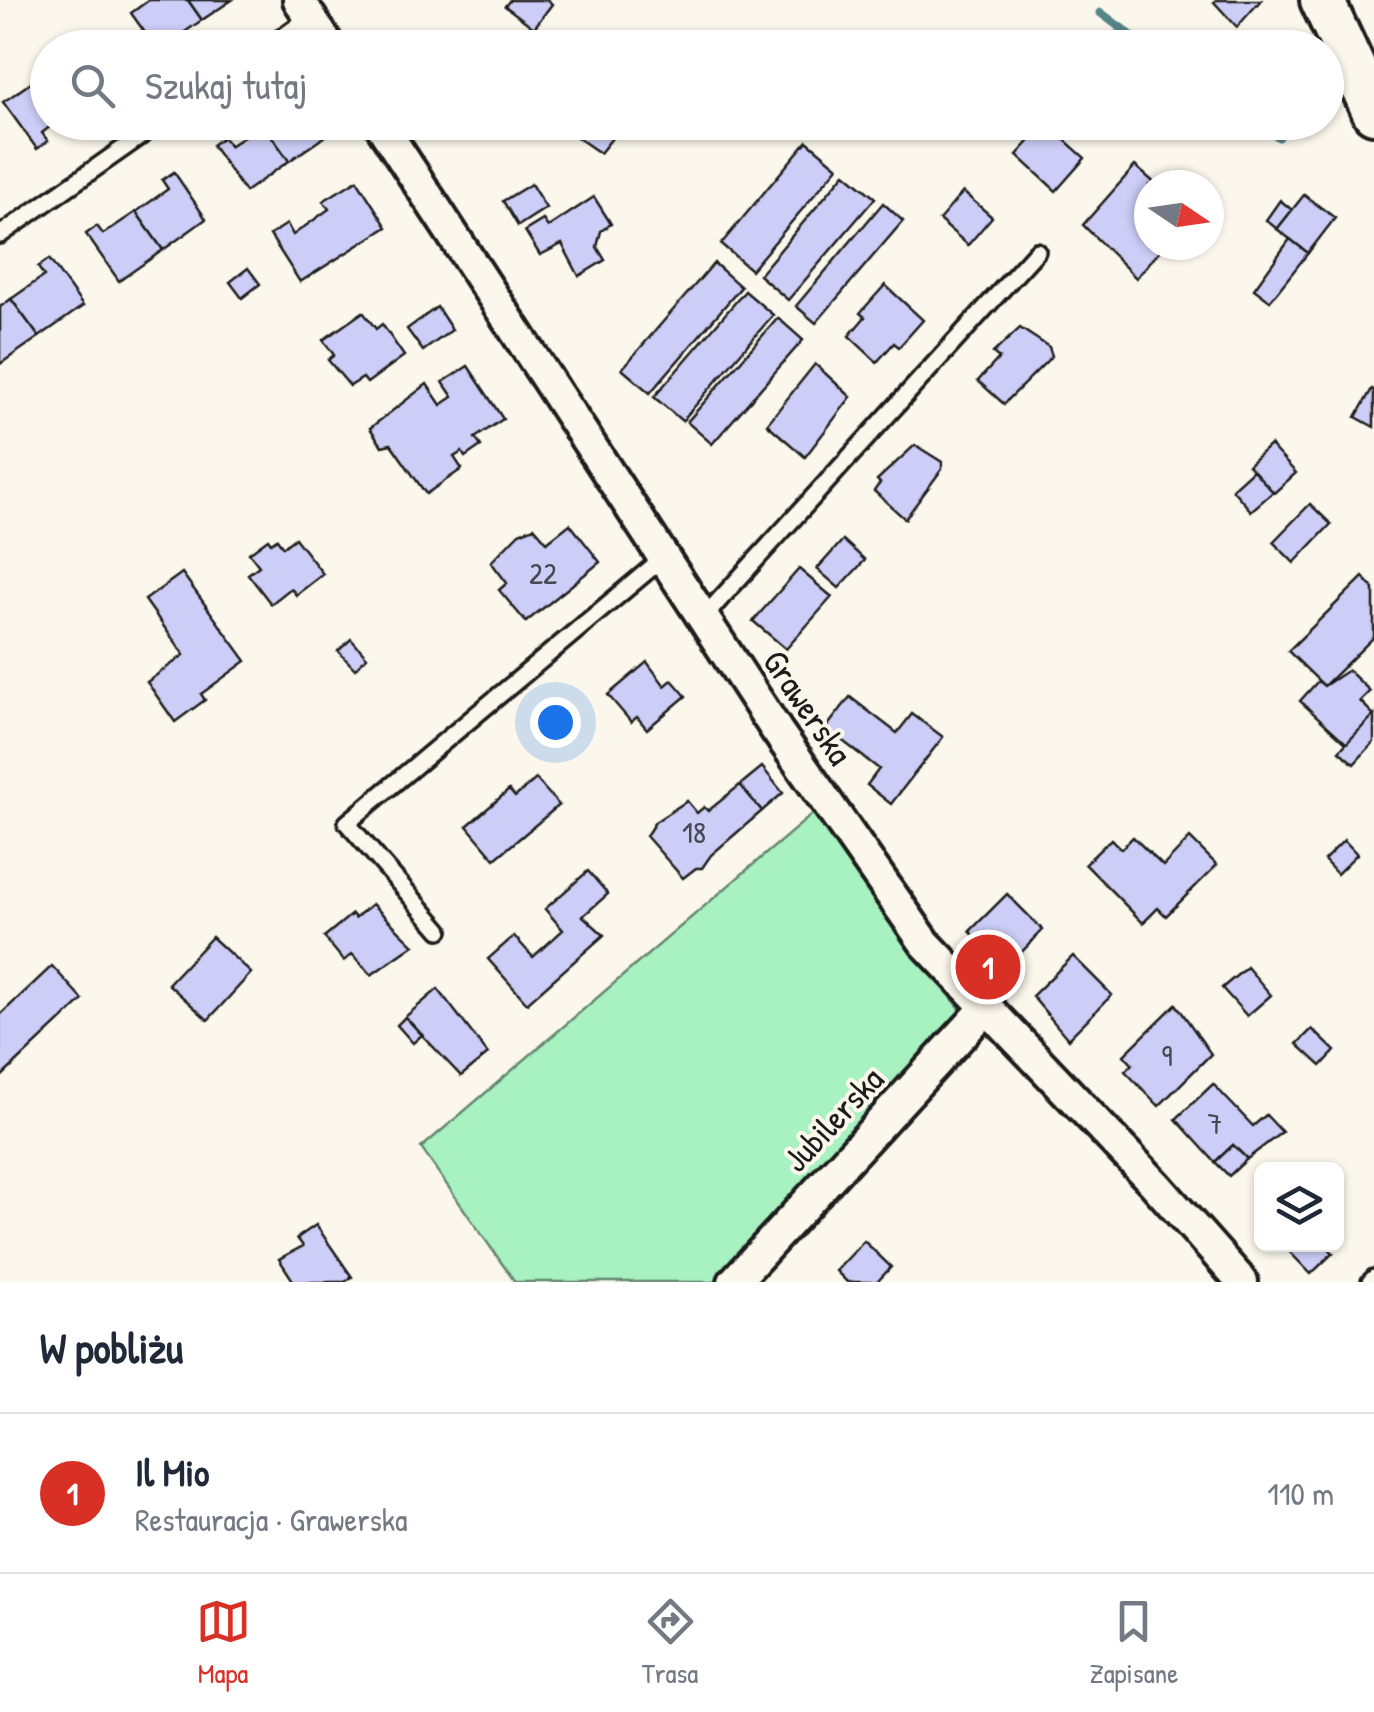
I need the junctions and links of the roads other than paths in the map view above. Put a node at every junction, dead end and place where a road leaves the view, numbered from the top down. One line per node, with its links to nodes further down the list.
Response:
1 (1322, 0): 5 (street)
2 (305, 8): 3 (lane); 4 (street)
3 (285, 30)
4 (319, 30)
5 (1336, 30)
6 (1344, 47): 7 (street)
7 (1374, 112)
8 (136, 140): 10 (lane)
9 (391, 140): 12 (street, Grawerska)
10 (0, 236)
11 (1037, 250): 13 (lane)
12 (664, 558): 13 (street, Grawerska); 14 (lane)
13 (703, 618): 15 (street, Grawerska)
14 (440, 930)
15 (987, 1008): 16 (street, Jubilerska); 17 (street, Grawerska)
16 (734, 1282)
17 (1242, 1282)

